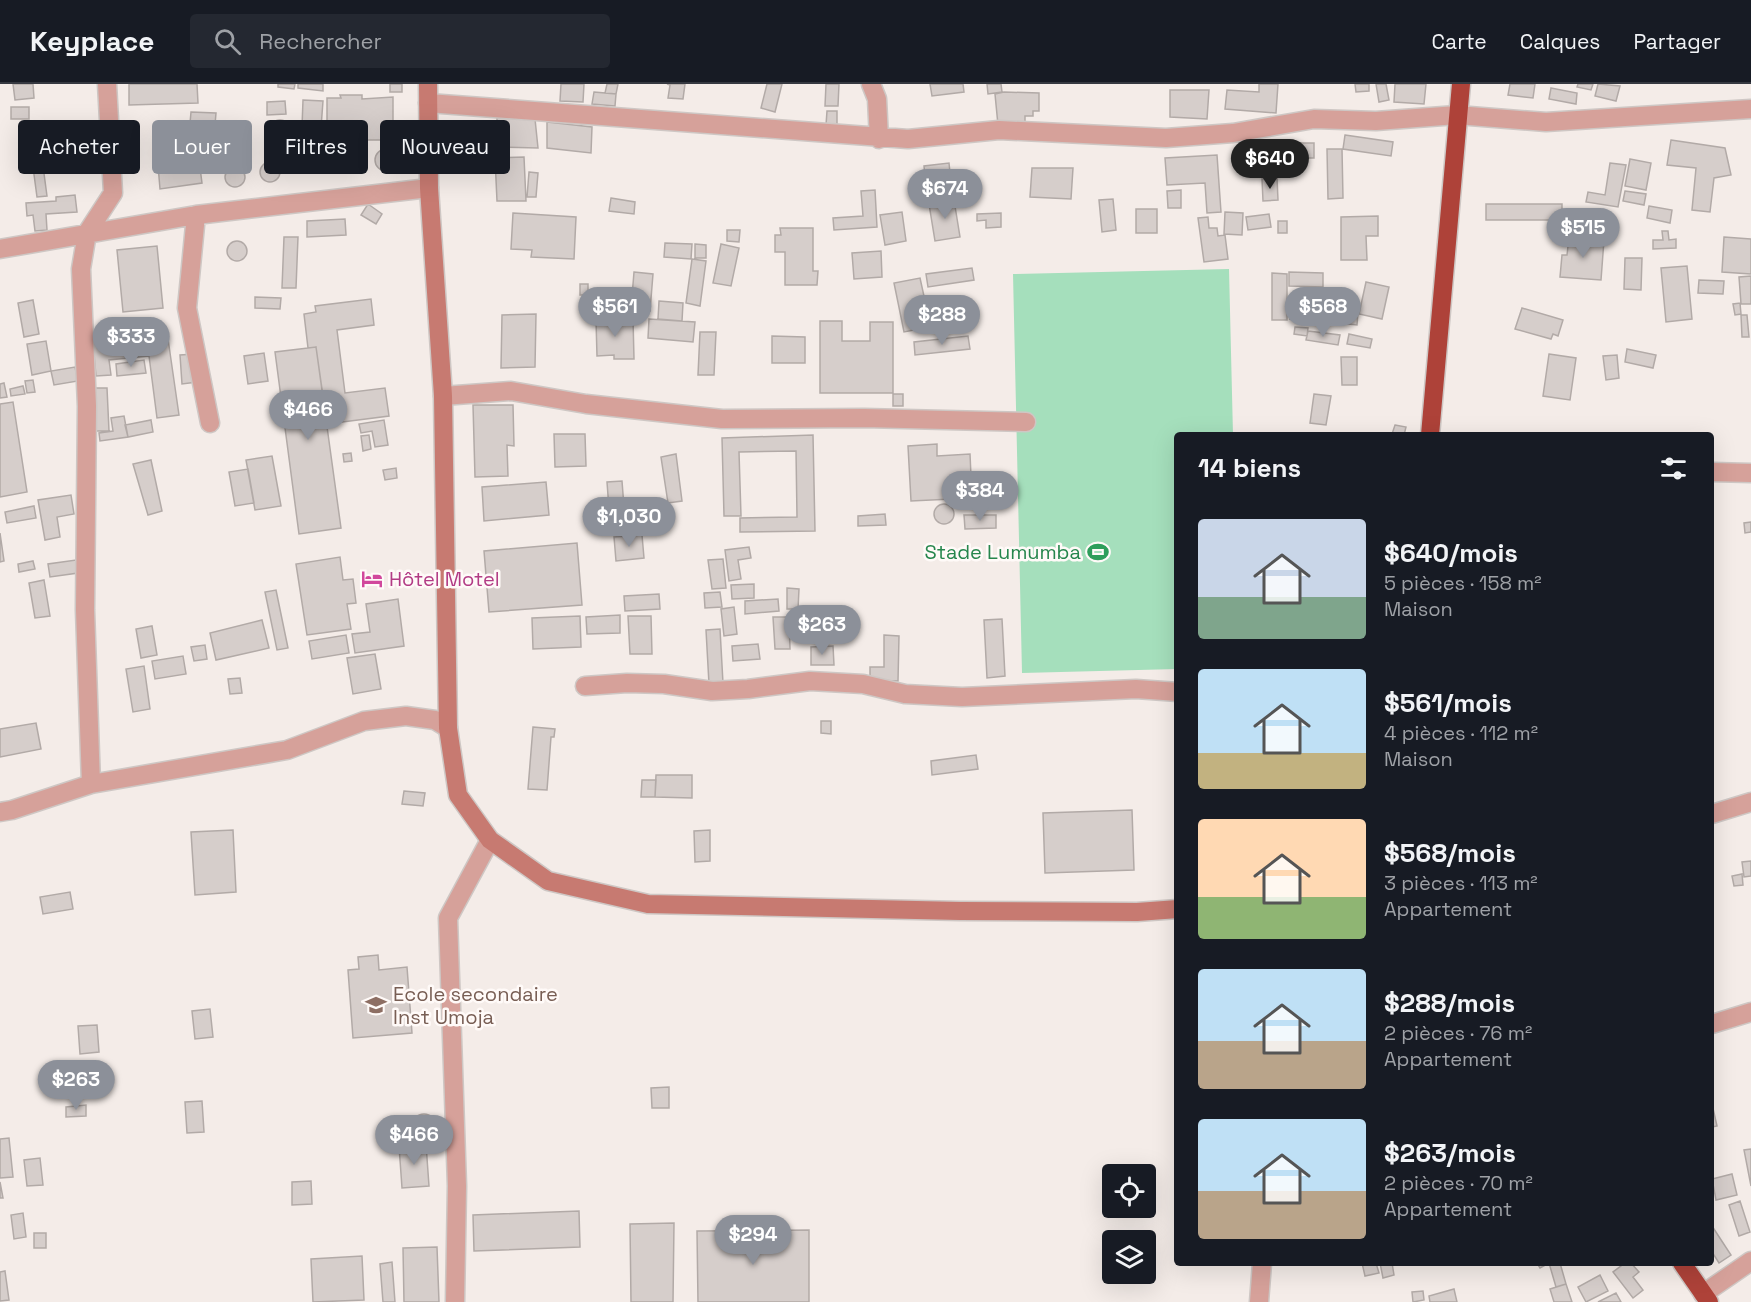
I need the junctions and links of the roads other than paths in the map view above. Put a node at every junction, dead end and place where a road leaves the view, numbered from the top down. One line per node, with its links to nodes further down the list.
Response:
1 (107, 84): 11 (street)
2 (428, 84): 5 (street)
3 (872, 84): 8 (street)
4 (1461, 84): 7 (highway)
5 (428, 104): 8 (street); 9 (street)
6 (1751, 109): 7 (street)
7 (1457, 115): 8 (street); 16 (highway)
8 (879, 139)
9 (429, 188): 10 (street); 13 (street)
10 (196, 215): 11 (street); 15 (street)
11 (87, 232): 12 (street); 22 (street)
12 (0, 249)
13 (443, 396): 14 (street); 21 (street)
14 (1026, 422)
15 (210, 423)
16 (1430, 432)
17 (1714, 472): 18 (street)
18 (1751, 473)
19 (585, 686): 20 (street)
20 (1174, 692)
21 (448, 729): 22 (street); 26 (street)
22 (91, 784): 24 (street)
23 (1751, 802): 25 (street)
24 (0, 812)
25 (1714, 813)
26 (490, 840): 27 (street); 34 (street)
27 (1174, 909)
28 (1751, 1012): 29 (street)
29 (1714, 1023)
30 (1751, 1261): 33 (street)
31 (1262, 1266): 35 (street)
32 (1684, 1266): 33 (highway)
33 (1706, 1298)
34 (455, 1302)
35 (1259, 1302)

